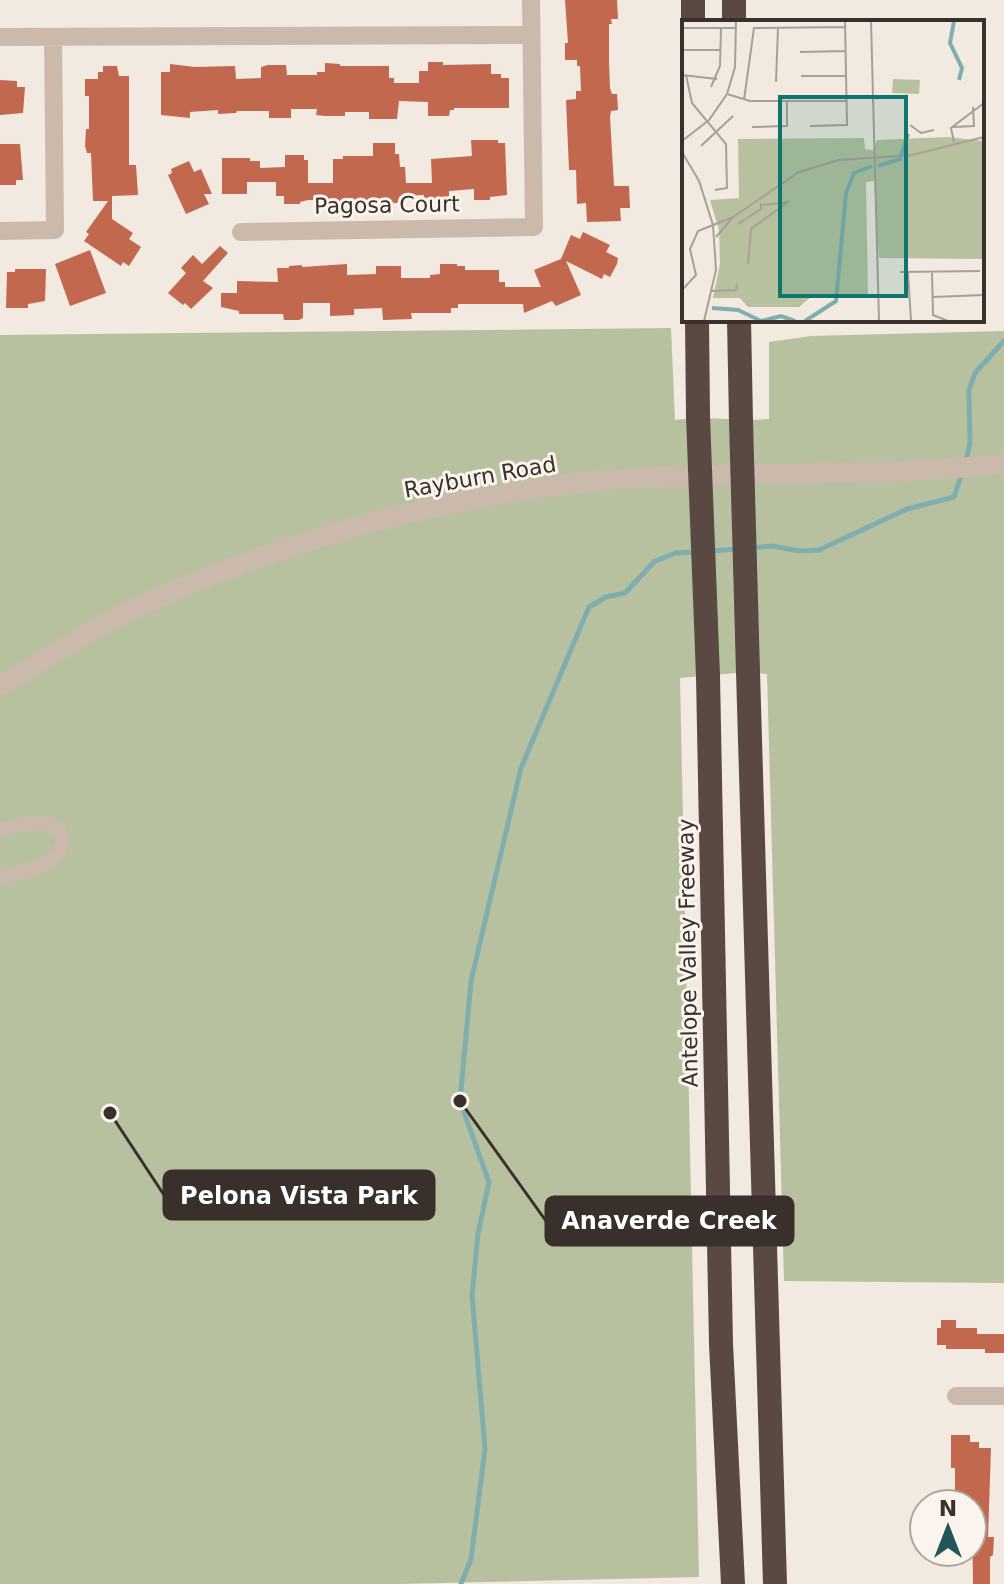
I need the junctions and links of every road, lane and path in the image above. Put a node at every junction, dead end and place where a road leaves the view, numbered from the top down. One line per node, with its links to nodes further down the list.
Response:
1 (531, 0): 2 (street)
2 (531, 35): 4 (street); 6 (street, Pagosa Court)
3 (0, 37): 4 (street)
4 (53, 37): 5 (street)
5 (0, 231)
6 (241, 232)
7 (697, 322): 15 (highway, Antelope Valley Freeway, bridge)
8 (739, 322): 16 (highway, bridge)
9 (1004, 464): 10 (street, Rayburn Road)
10 (0, 686)
11 (0, 829): 12 (street)
12 (0, 878)
13 (956, 1396): 14 (street)
14 (1004, 1396)
15 (733, 1584)
16 (775, 1584)

